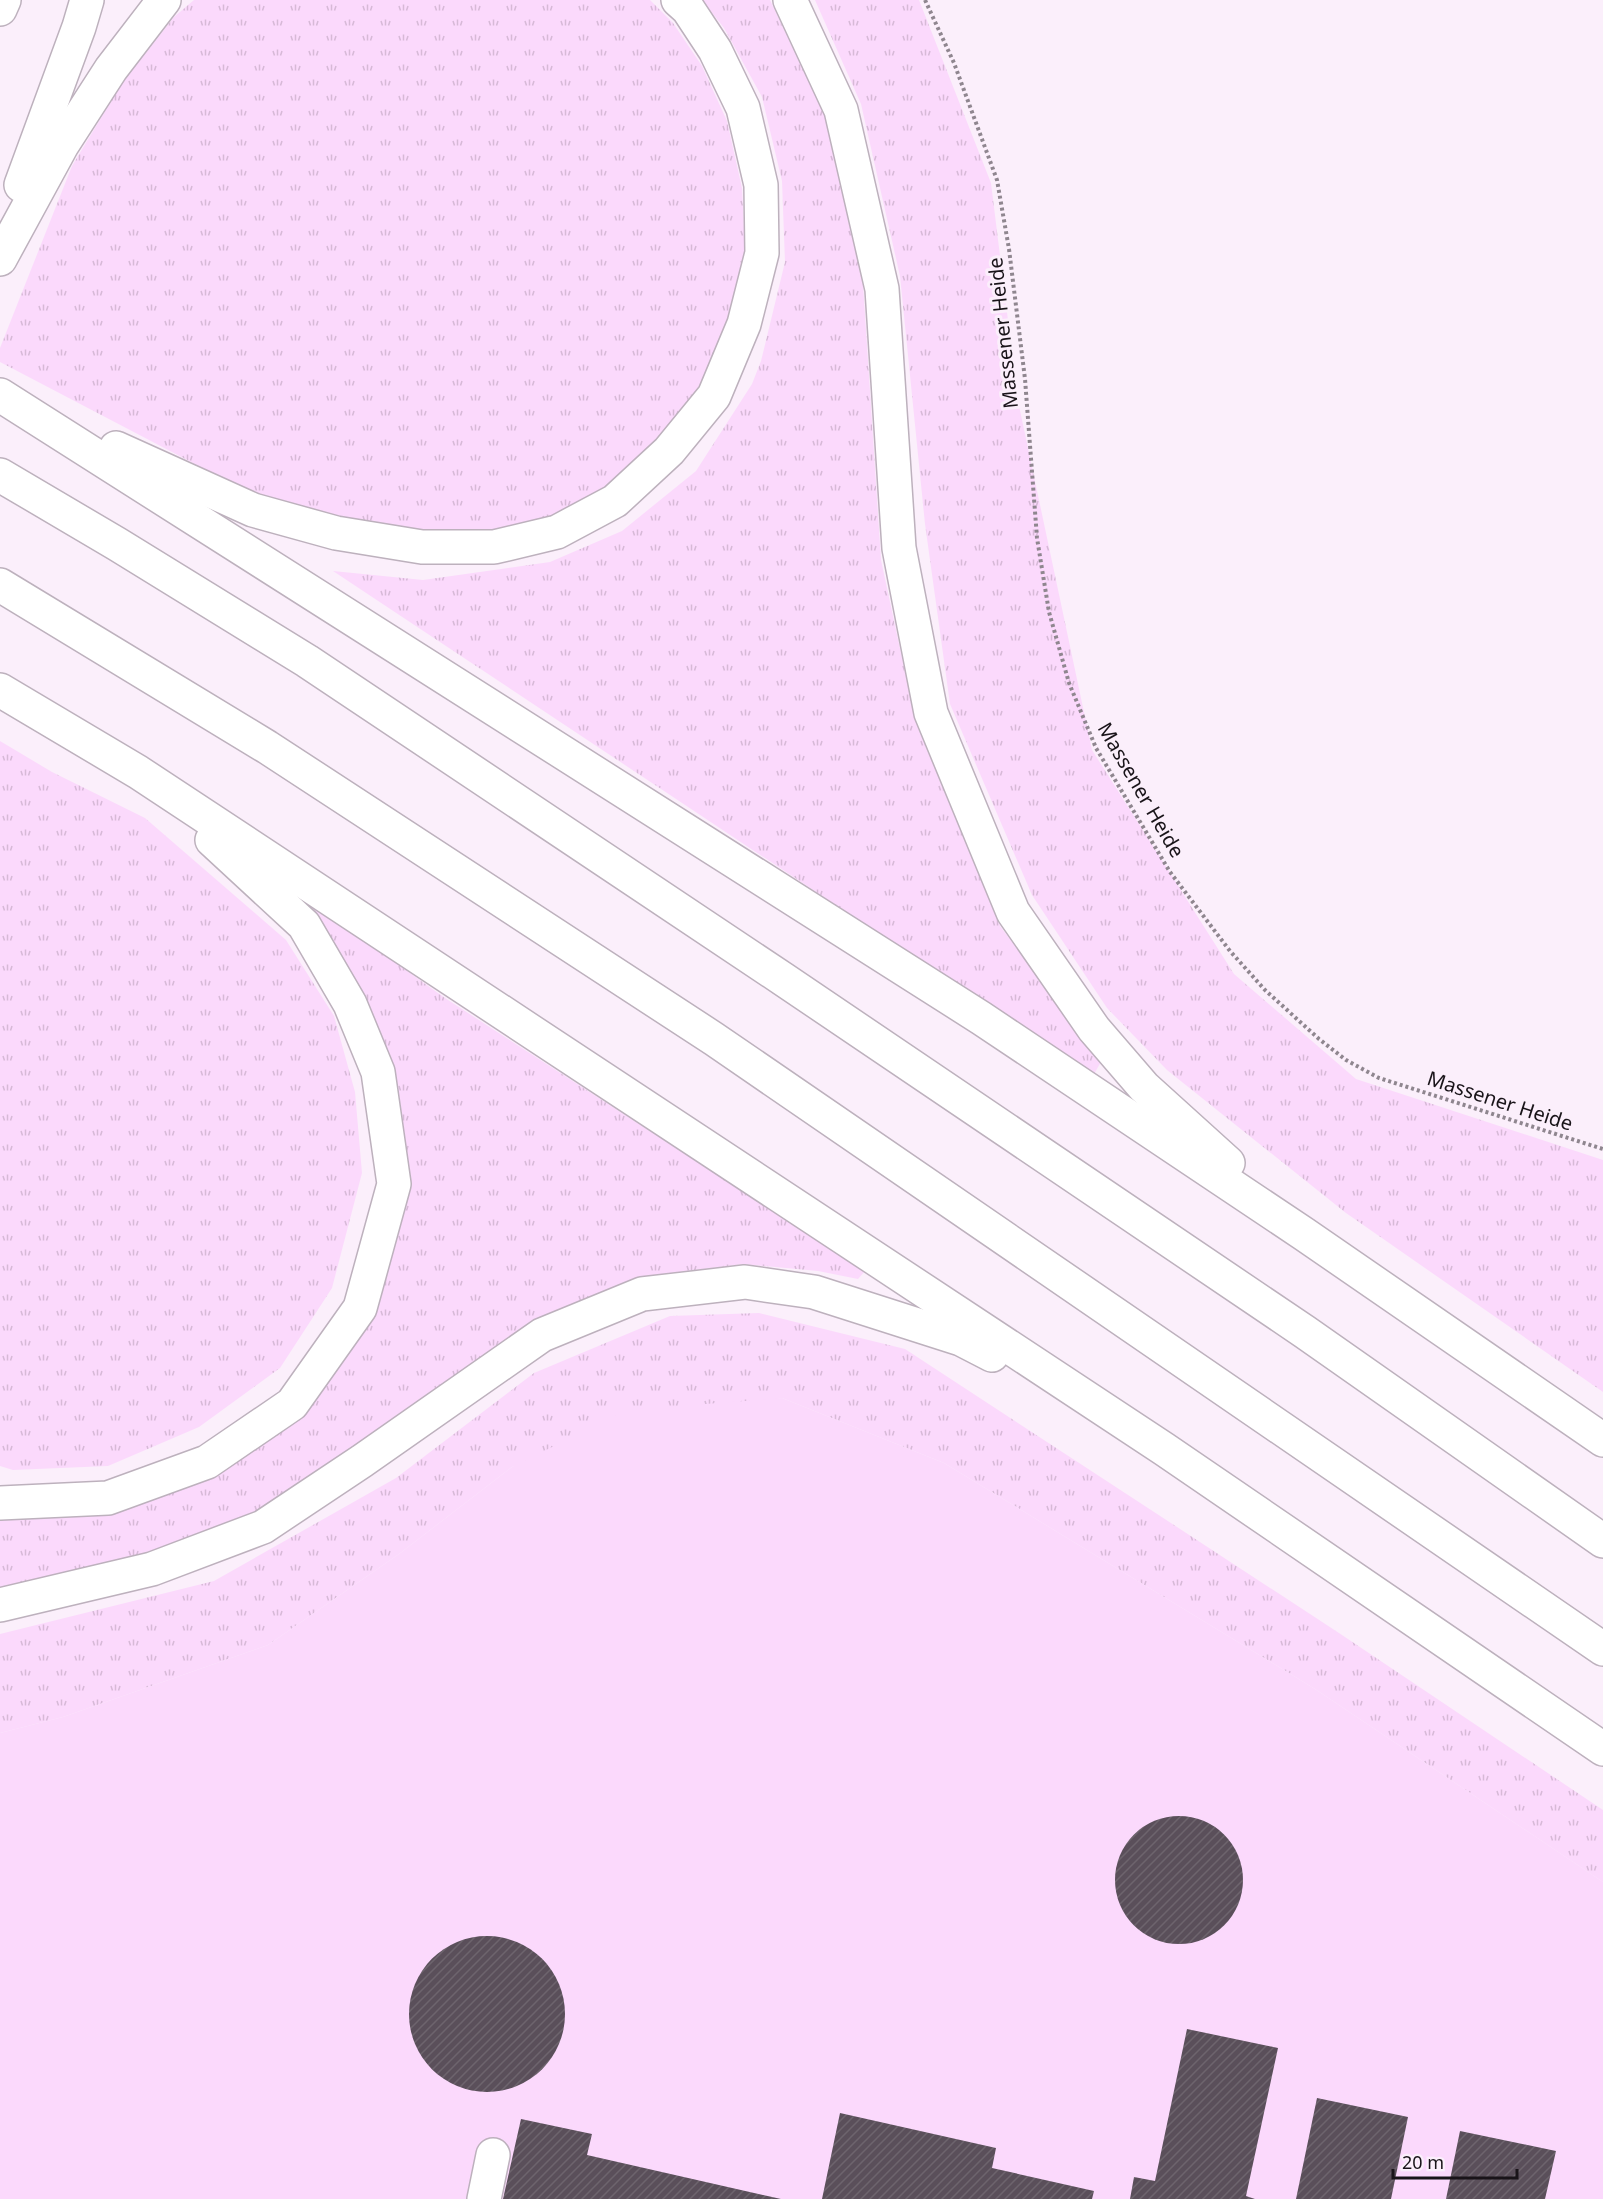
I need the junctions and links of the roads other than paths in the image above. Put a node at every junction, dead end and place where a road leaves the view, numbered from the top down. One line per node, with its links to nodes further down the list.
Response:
1 (4, 0): 6 (main road)
2 (87, 0): 7 (main road)
3 (164, 0): 8 (main road)
4 (678, 0): 9 (main road)
5 (790, 0): 14 (main road)
6 (0, 9)
7 (0, 243)
8 (0, 259)
9 (6, 399): 14 (main road)
10 (0, 475): 18 (main road)
11 (0, 585): 20 (main road)
12 (0, 690): 13 (main road)
13 (138, 772): 16 (main road); 17 (main road)
14 (1304, 1234): 15 (main road)
15 (1603, 1440)
16 (1164, 1449): 19 (main road); 21 (main road)
17 (0, 1503)
18 (1603, 1541)
19 (0, 1605)
20 (1603, 1649)
21 (1603, 1749)
22 (493, 2155): 23 (main road)
23 (484, 2199)

